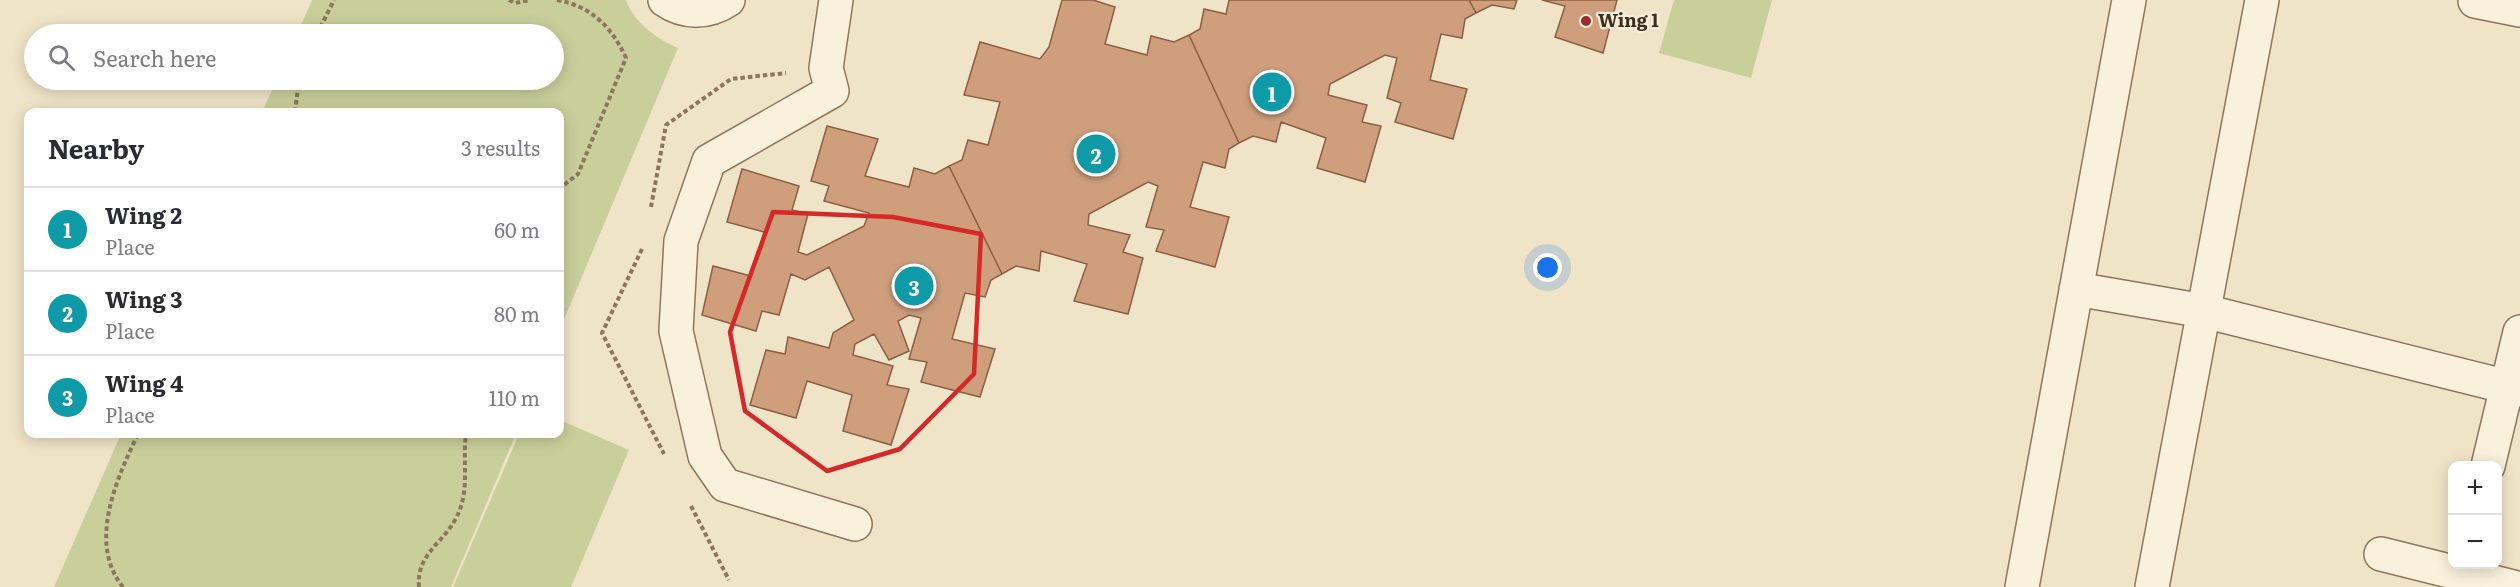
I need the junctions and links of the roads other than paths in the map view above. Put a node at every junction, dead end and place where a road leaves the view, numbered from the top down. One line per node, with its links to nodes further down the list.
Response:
1 (665, 0): 2 (street)
2 (728, 0)
3 (2129, 0): 8 (street)
4 (2262, 0): 9 (street)
5 (832, 1): 13 (street)
6 (2475, 1): 7 (street)
7 (2520, 10)
8 (2076, 289): 9 (street); 16 (street)
9 (2204, 311): 11 (street); 17 (street)
10 (2520, 332): 11 (street)
11 (2513, 388): 12 (street)
12 (2489, 461)
13 (855, 524)
14 (2381, 554): 15 (street)
15 (2461, 575): 18 (street)
16 (2022, 587)
17 (2152, 587)
18 (2513, 587)

